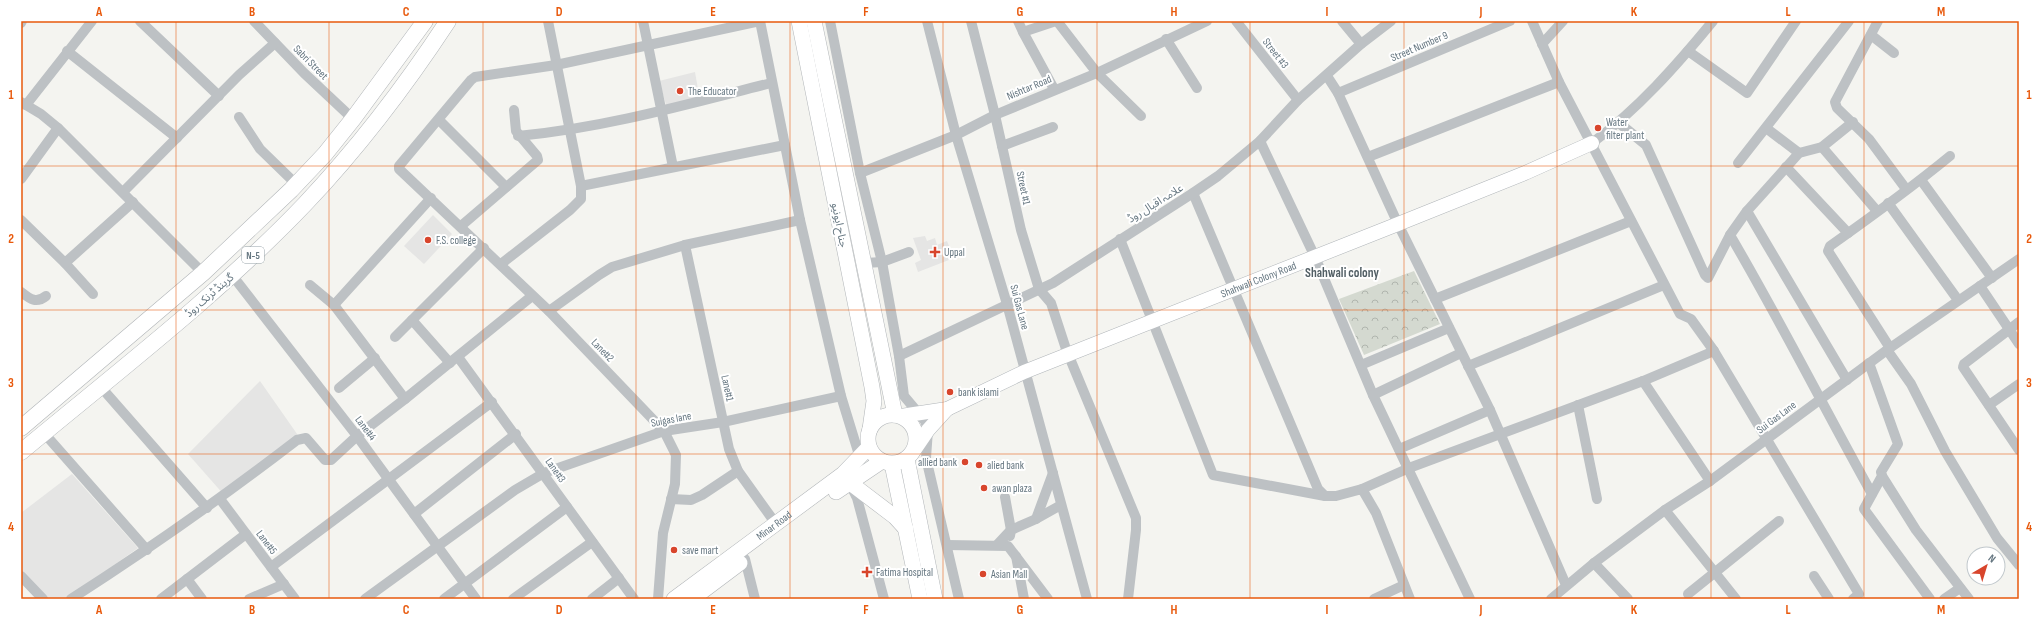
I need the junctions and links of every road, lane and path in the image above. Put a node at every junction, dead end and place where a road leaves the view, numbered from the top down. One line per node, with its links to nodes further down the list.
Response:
1 (92, 21): 34 (street)
2 (140, 21): 46 (street)
3 (254, 21): 30 (street, Sabri Street)
4 (448, 21): 108 (highway, گرینڈ ٹرنک روڈ / N-5)
5 (548, 21): 37 (street)
6 (643, 21): 33 (street)
7 (760, 21): 33 (street); 42 (street)
8 (800, 21): 160 (main road, جناح ایونیو)
9 (814, 21): 40 (main road, جناح ایونیو)
10 (830, 21): 40 (street)
11 (927, 21): 62 (street, Sui Gas Lane)
12 (972, 21): 51 (street, Street #1)
13 (1018, 21): 27 (street)
14 (1056, 21): 27 (street); 38 (street)
15 (1207, 21): 29 (street, Nishtar Road)
16 (1236, 21): 47 (street, Street #3)
17 (1342, 21): 31 (street)
18 (1391, 21): 31 (street, علامہ اقبال روڈ)
19 (1510, 21): 45 (street, Street Number 9)
20 (1532, 21): 32 (street)
21 (1563, 21): 32 (street)
22 (1713, 21): 35 (street)
23 (1796, 21): 35 (street)
24 (1849, 21): 61 (street)
25 (1878, 21): 28 (street)
26 (423, 22): 54 (highway, گرینڈ ٹرنک روڈ / N-5)
27 (1023, 32): 44 (street)
28 (1871, 35): 36 (street); 56 (street)
29 (1166, 40): 38 (street, Nishtar Road); 43 (street)
30 (275, 42): 46 (street); 54 (street, Sabri Street)
31 (1361, 44): 39 (street, علامہ اقبال روڈ)
32 (1542, 44): 41 (street)
33 (648, 46): 37 (street); 50 (street)
34 (67, 51): 48 (street); 64 (street)
35 (1688, 51): 57 (street)
36 (1894, 53)
37 (556, 65): 55 (street); 60 (street)
38 (1097, 73): 44 (street, Nishtar Road); 52 (street)
39 (1327, 76): 45 (street); 47 (street, علامہ اقبال روڈ)
40 (834, 81): 76 (street); 105 (main road, جناح ایونیو)
41 (1559, 82): 66 (street); 72 (street)
42 (771, 83): 50 (street); 67 (street)
43 (1197, 88)
44 (1054, 89): 51 (street, Nishtar Road)
45 (1338, 93): 72 (street)
46 (219, 96): 64 (street)
47 (1298, 100): 65 (street, علامہ اقبال روڈ)
48 (24, 104): 59 (street)
49 (514, 110): 63 (street)
50 (661, 110): 60 (street); 74 (street)
51 (995, 115): 62 (street, Nishtar Road); 68 (street, Street #1)
52 (1142, 116)
53 (239, 117): 79 (street)
54 (353, 119): 79 (highway, گرینڈ ٹرنک روڈ / N-5)
55 (439, 120): 81 (street); 85 (street, Lane#2)
56 (1854, 122): 69 (street); 82 (street)
57 (1619, 123): 66 (street); 96 (street)
58 (1053, 127): 68 (street)
59 (58, 128): 77 (street); 83 (street)
60 (570, 128): 63 (street); 80 (street)
61 (1766, 128): 70 (street); 73 (street)
62 (956, 134): 76 (street, Nishtar Road); 121 (street, Sui Gas Lane)
63 (518, 136): 81 (street)
64 (178, 138): 83 (street)
65 (1260, 141): 84 (street, علامہ اقبال روڈ); 101 (street)
66 (1592, 143): 92 (street); 93 (main road, Shahwali Colony Road)
67 (785, 145): 74 (street); 91 (street)
68 (1002, 146): 113 (street, Street #1)
69 (1822, 147): 70 (street); 89 (street)
70 (1799, 153): 75 (street)
71 (1950, 156): 78 (street)
72 (1368, 158): 93 (street)
73 (1738, 163)
74 (673, 167): 80 (street)
75 (1786, 167): 88 (street); 95 (street)
76 (860, 173): 103 (street)
77 (21, 180)
78 (1921, 180): 82 (street); 109 (street)
79 (296, 184): 107 (highway, گرینڈ ٹرنک روڈ / N-5)
80 (581, 186): 106 (street)
81 (506, 187): 94 (street)
82 (1906, 189): 87 (street)
83 (123, 192): 86 (street)
84 (1193, 193): 97 (street, علامہ اقبال روڈ); 114 (street)
85 (430, 198): 94 (street, Lane#2); 122 (street)
86 (133, 202): 104 (street); 107 (street)
87 (1888, 203): 89 (street); 120 (street)
88 (1747, 211): 96 (street); 142 (street)
89 (1877, 211): 95 (street)
90 (21, 220): 104 (street)
91 (800, 220): 98 (street); 148 (street)
92 (1631, 221): 111 (street); 119 (street)
93 (1398, 224): 101 (main road, Shahwali Colony Road); 119 (street)
94 (461, 226): 99 (street, Lane#2)
95 (1848, 233): 131 (street)
96 (1730, 235): 150 (street)
97 (1120, 239): 113 (street, علامہ اقبال روڈ); 125 (street)
98 (685, 245): 123 (street); 158 (street, Lane#1)
99 (484, 248): 106 (street, Lane#2); 124 (street)
100 (909, 252): 103 (street)
101 (1315, 257): 114 (main road, Shahwali Colony Road); 139 (street)
102 (2019, 259): 109 (street, Sui Gas Lane)
103 (882, 262): 105 (street); 135 (street)
104 (65, 263): 116 (street)
105 (865, 263): 157 (main road, جناح ایونیو)
106 (501, 264): 118 (street, Lane#2)
107 (203, 274): 159 (highway, گرینڈ ٹرنک روڈ / N-5)
108 (232, 274): 145 (highway, گرینڈ ٹرنک روڈ / N-5); 166 (street, Lane#4)
109 (1992, 278): 112 (street, Sui Gas Lane)
110 (310, 285): 122 (street)
111 (1664, 285): 132 (street); 140 (street)
112 (1980, 286): 120 (street, Sui Gas Lane); 128 (street)
113 (1039, 289): 121 (street, علامہ اقبال روڈ); 133 (street, Street #1)
114 (1234, 291): 125 (main road, Shahwali Colony Road); 185 (street)
115 (21, 292): 117 (street)
116 (93, 294)
117 (46, 296)
118 (532, 296): 123 (street, Lane#2); 137 (street)
119 (1435, 299): 127 (street)
120 (1958, 300): 131 (street, Sui Gas Lane)
121 (1007, 304): 135 (street, علامہ اقبال روڈ); 141 (street, Sui Gas Lane)
122 (334, 305): 136 (street)
123 (549, 311): 162 (street, Lane#2)
124 (412, 320): 129 (street); 137 (street, Lane#3)
125 (1153, 322): 133 (main road, Shahwali Colony Road); 185 (street)
126 (2019, 322): 128 (street)
127 (1449, 328): 134 (street); 139 (street)
128 (2008, 329): 130 (street); 153 (street)
129 (395, 337)
130 (2019, 344)
131 (1888, 349): 138 (street, Sui Gas Lane); 209 (street)
132 (1714, 351): 143 (street); 167 (street)
133 (1068, 354): 141 (main road, Shahwali Colony Road); 245 (street, Street #1)
134 (1461, 354): 140 (street); 147 (street)
135 (899, 356): 156 (street)
136 (375, 358): 146 (street); 149 (street)
137 (454, 360): 149 (street); 151 (street, Lane#3)
138 (1869, 363): 142 (street, Sui Gas Lane); 178 (street)
139 (1361, 365): 147 (street)
140 (1468, 366): 155 (street)
141 (1024, 372): 154 (main road, Shahwali Colony Road); 177 (street, Sui Gas Lane)
142 (1847, 380): 150 (street, Sui Gas Lane)
143 (1643, 381): 152 (street); 180 (street)
144 (2019, 384): 153 (street)
145 (100, 386): 163 (highway, گرینڈ ٹرنک روڈ / N-5); 191 (street)
146 (339, 388)
147 (1374, 395): 168 (street)
148 (841, 396): 158 (street, Suigas lane); 171 (street)
149 (405, 399): 166 (street)
150 (1819, 399): 167 (street, Sui Gas Lane); 183 (street)
151 (492, 402): 164 (street, Lane#3); 179 (street)
152 (1578, 405): 165 (street); 188 (street)
153 (1989, 405): 169 (street)
154 (947, 409): 156 (main road, Shahwali Colony Road); 161 (main road, Shahwali Colony Road)
155 (1490, 410): 165 (street); 168 (street)
156 (920, 414): 157 (main road, Shahwali Colony Road); 161 (street)
157 (898, 416): 160 (main road); 172 (main road)
158 (723, 422): 162 (street, Suigas lane); 175 (street, Lane#1)
159 (21, 428)
160 (870, 429): 171 (main road)
161 (928, 430): 172 (main road, Shahwali Colony Road); 201 (street)
162 (664, 431): 176 (street, Suigas lane); 187 (street, Lane#2)
163 (44, 433): 170 (highway, گرینڈ ٹرنک روڈ / N-5); 205 (street)
164 (516, 434): 176 (street, Lane#3); 193 (street)
165 (1500, 435): 174 (street); 219 (street)
166 (357, 436): 179 (street, Lane#4); 186 (street)
167 (1765, 440): 180 (street, Sui Gas Lane); 253 (street)
168 (1399, 449): 174 (street)
169 (2019, 450)
170 (21, 452)
171 (865, 453): 173 (main road); 196 (main road, Minar Road)
172 (909, 457): 173 (main road); 240 (main road)
173 (887, 463): 181 (main road, Minar Road); 197 (main road)
174 (1409, 468): 182 (street); 248 (street)
175 (738, 471): 187 (street); 196 (street, Lane#1)
176 (544, 473): 190 (street, Lane#3); 203 (street, Suigas lane)
177 (1053, 473): 189 (street, Sui Gas Lane); 194 (street)
178 (1882, 476): 183 (street); 220 (street)
179 (389, 480): 193 (street, Lane#4); 210 (street)
180 (1710, 481): 192 (street, Sui Gas Lane)
181 (849, 482): 197 (main road); 207 (main road, Minar Road); 238 (street)
182 (1362, 489): 185 (street); 218 (street)
183 (1872, 494): 254 (street)
184 (1005, 496): 198 (street)
185 (1325, 496)
186 (220, 499): 191 (street); 199 (street, Lane#5)
187 (671, 499): 234 (street, Lane#2)
188 (1597, 499)
189 (1061, 505): 194 (street); 244 (street, Sui Gas Lane)
190 (567, 507): 200 (street, Lane#3); 216 (street)
191 (207, 508): 205 (street)
192 (1666, 510): 208 (street, Sui Gas Lane); 211 (street)
193 (414, 514): 203 (street, Lane#4)
194 (1036, 519): 198 (street)
195 (1779, 521): 211 (street)
196 (776, 524): 235 (main road, Minar Road)
197 (906, 530): 239 (main road)
198 (1011, 530): 202 (street); 204 (street)
199 (246, 534): 210 (street, Lane#5); 215 (street)
200 (592, 542): 214 (street, Lane#3); 231 (street)
201 (947, 545): 202 (street); 241 (street)
202 (997, 545): 204 (street)
203 (438, 546): 216 (street, Lane#4); 228 (street, Suigas lane)
204 (1008, 546): 206 (street)
205 (147, 550): 223 (street)
206 (1016, 554): 242 (street); 243 (street)
207 (745, 559): 236 (main road, Minar Road); 237 (street)
208 (1594, 564): 219 (street, Sui Gas Lane); 250 (street)
209 (2019, 565)
210 (271, 567): 217 (street, Lane#5)
211 (1716, 573): 221 (street); 251 (street)
212 (21, 576): 222 (street)
213 (1814, 576): 252 (street)
214 (619, 578): 232 (street); 233 (street, Lane#3)
215 (187, 579): 224 (street); 225 (street)
216 (465, 583): 229 (street); 230 (street, Lane#4)
217 (284, 584): 226 (street); 227 (street, Lane#5)
218 (1404, 585): 246 (street); 247 (street)
219 (1566, 585): 249 (street, Sui Gas Lane)
220 (1960, 588): 255 (street); 256 (street)
221 (1688, 594)
222 (43, 599)
223 (71, 599)
224 (161, 599)
225 (202, 599)
226 (249, 599)
227 (294, 599)
228 (366, 599)
229 (444, 599)
230 (476, 599)
231 (513, 599)
232 (592, 599)
233 (634, 599)
234 (658, 599)
235 (674, 599)
236 (692, 599)
237 (755, 599)
238 (884, 599)
239 (920, 599)
240 (935, 599)
241 (959, 599)
242 (1024, 599)
243 (1048, 599)
244 (1087, 599)
245 (1128, 599)
246 (1374, 599)
247 (1410, 599)
248 (1470, 599)
249 (1551, 599)
250 (1628, 599)
251 (1736, 599)
252 (1829, 599)
253 (1853, 599)
254 (1930, 599)
255 (1944, 599)
256 (1969, 599)

